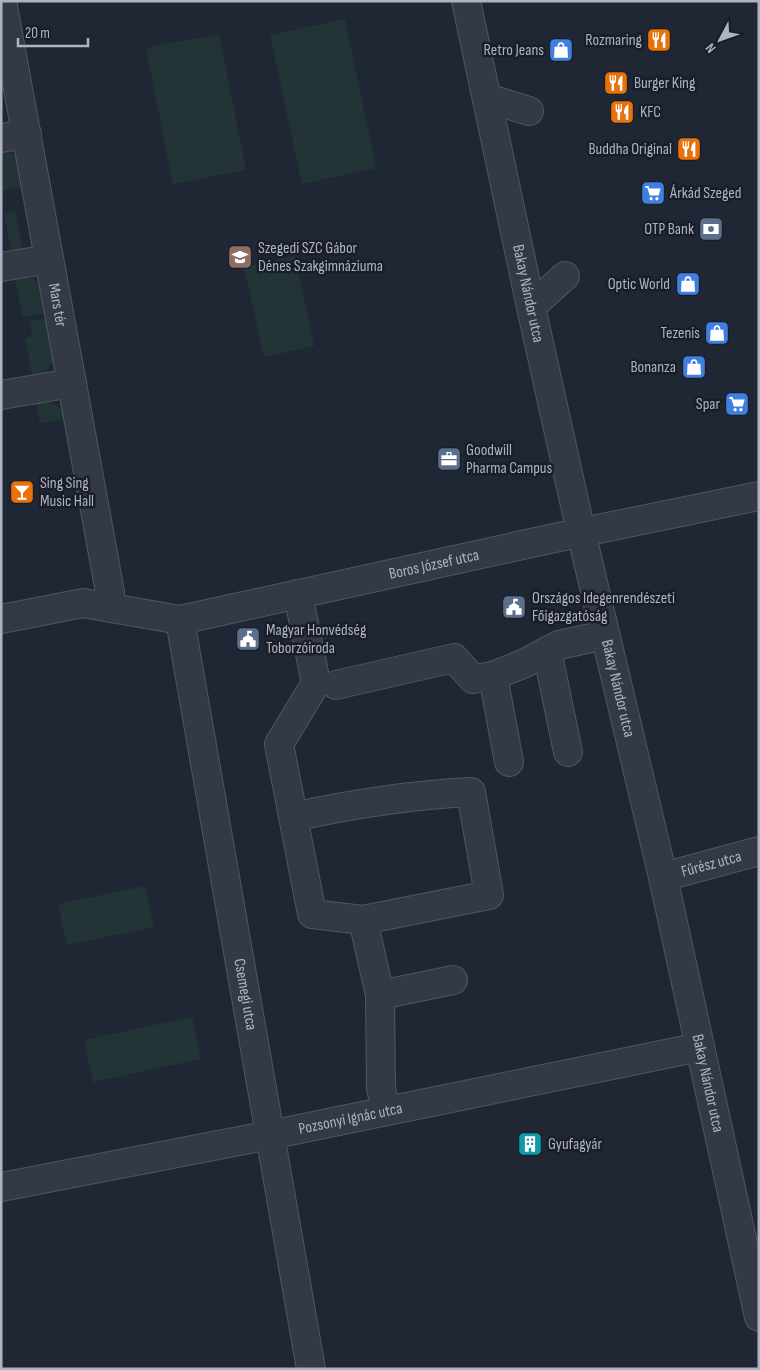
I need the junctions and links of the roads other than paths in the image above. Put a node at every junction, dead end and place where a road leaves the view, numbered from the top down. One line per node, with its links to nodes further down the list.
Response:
1 (2, 1): 5 (street, Mars tér)
2 (466, 1): 3 (street, Bakay Nándor utca)
3 (487, 98): 4 (street); 9 (street, Bakay Nándor utca)
4 (529, 111)
5 (14, 136): 6 (street, Mars tér)
6 (49, 259): 7 (street); 10 (street, Mars tér)
7 (1, 267)
8 (565, 276): 9 (street)
9 (531, 307): 13 (street, Bakay Nándor utca)
10 (72, 383): 11 (street); 15 (street, Mars tér)
11 (1, 395)
12 (759, 496): 13 (street, Boros József utca)
13 (581, 532): 14 (street, Boros József utca); 19 (street, Bakay Nándor utca)
14 (298, 594): 17 (street, Boros József utca); 25 (street)
15 (110, 608): 16 (street); 17 (street, Boros József utca); 18 (street)
16 (1, 619)
17 (180, 620): 33 (street, Csemegi utca)
18 (1, 634)
19 (605, 635): 20 (street); 27 (street, Bakay Nándor utca)
20 (547, 651): 21 (street); 23 (street)
21 (493, 676): 22 (street); 24 (street)
22 (336, 685)
23 (568, 752)
24 (510, 762)
25 (293, 817): 28 (street); 28 (street)
26 (759, 851): 27 (street, Fűrész utca)
27 (663, 877): 31 (street, Bakay Nándor utca)
28 (363, 920): 30 (street)
29 (453, 980): 30 (street)
30 (380, 995): 32 (street)
31 (700, 1047): 32 (street, Pozsonyi Ignác utca); 35 (street, Bakay Nándor utca)
32 (386, 1111): 33 (street, Pozsonyi Ignác utca)
33 (270, 1135): 34 (street, Pozsonyi Ignác utca); 37 (street, Csemegi utca)
34 (1, 1187)
35 (749, 1221): 36 (street, Bakay Nándor utca)
36 (759, 1317)
37 (312, 1369)

